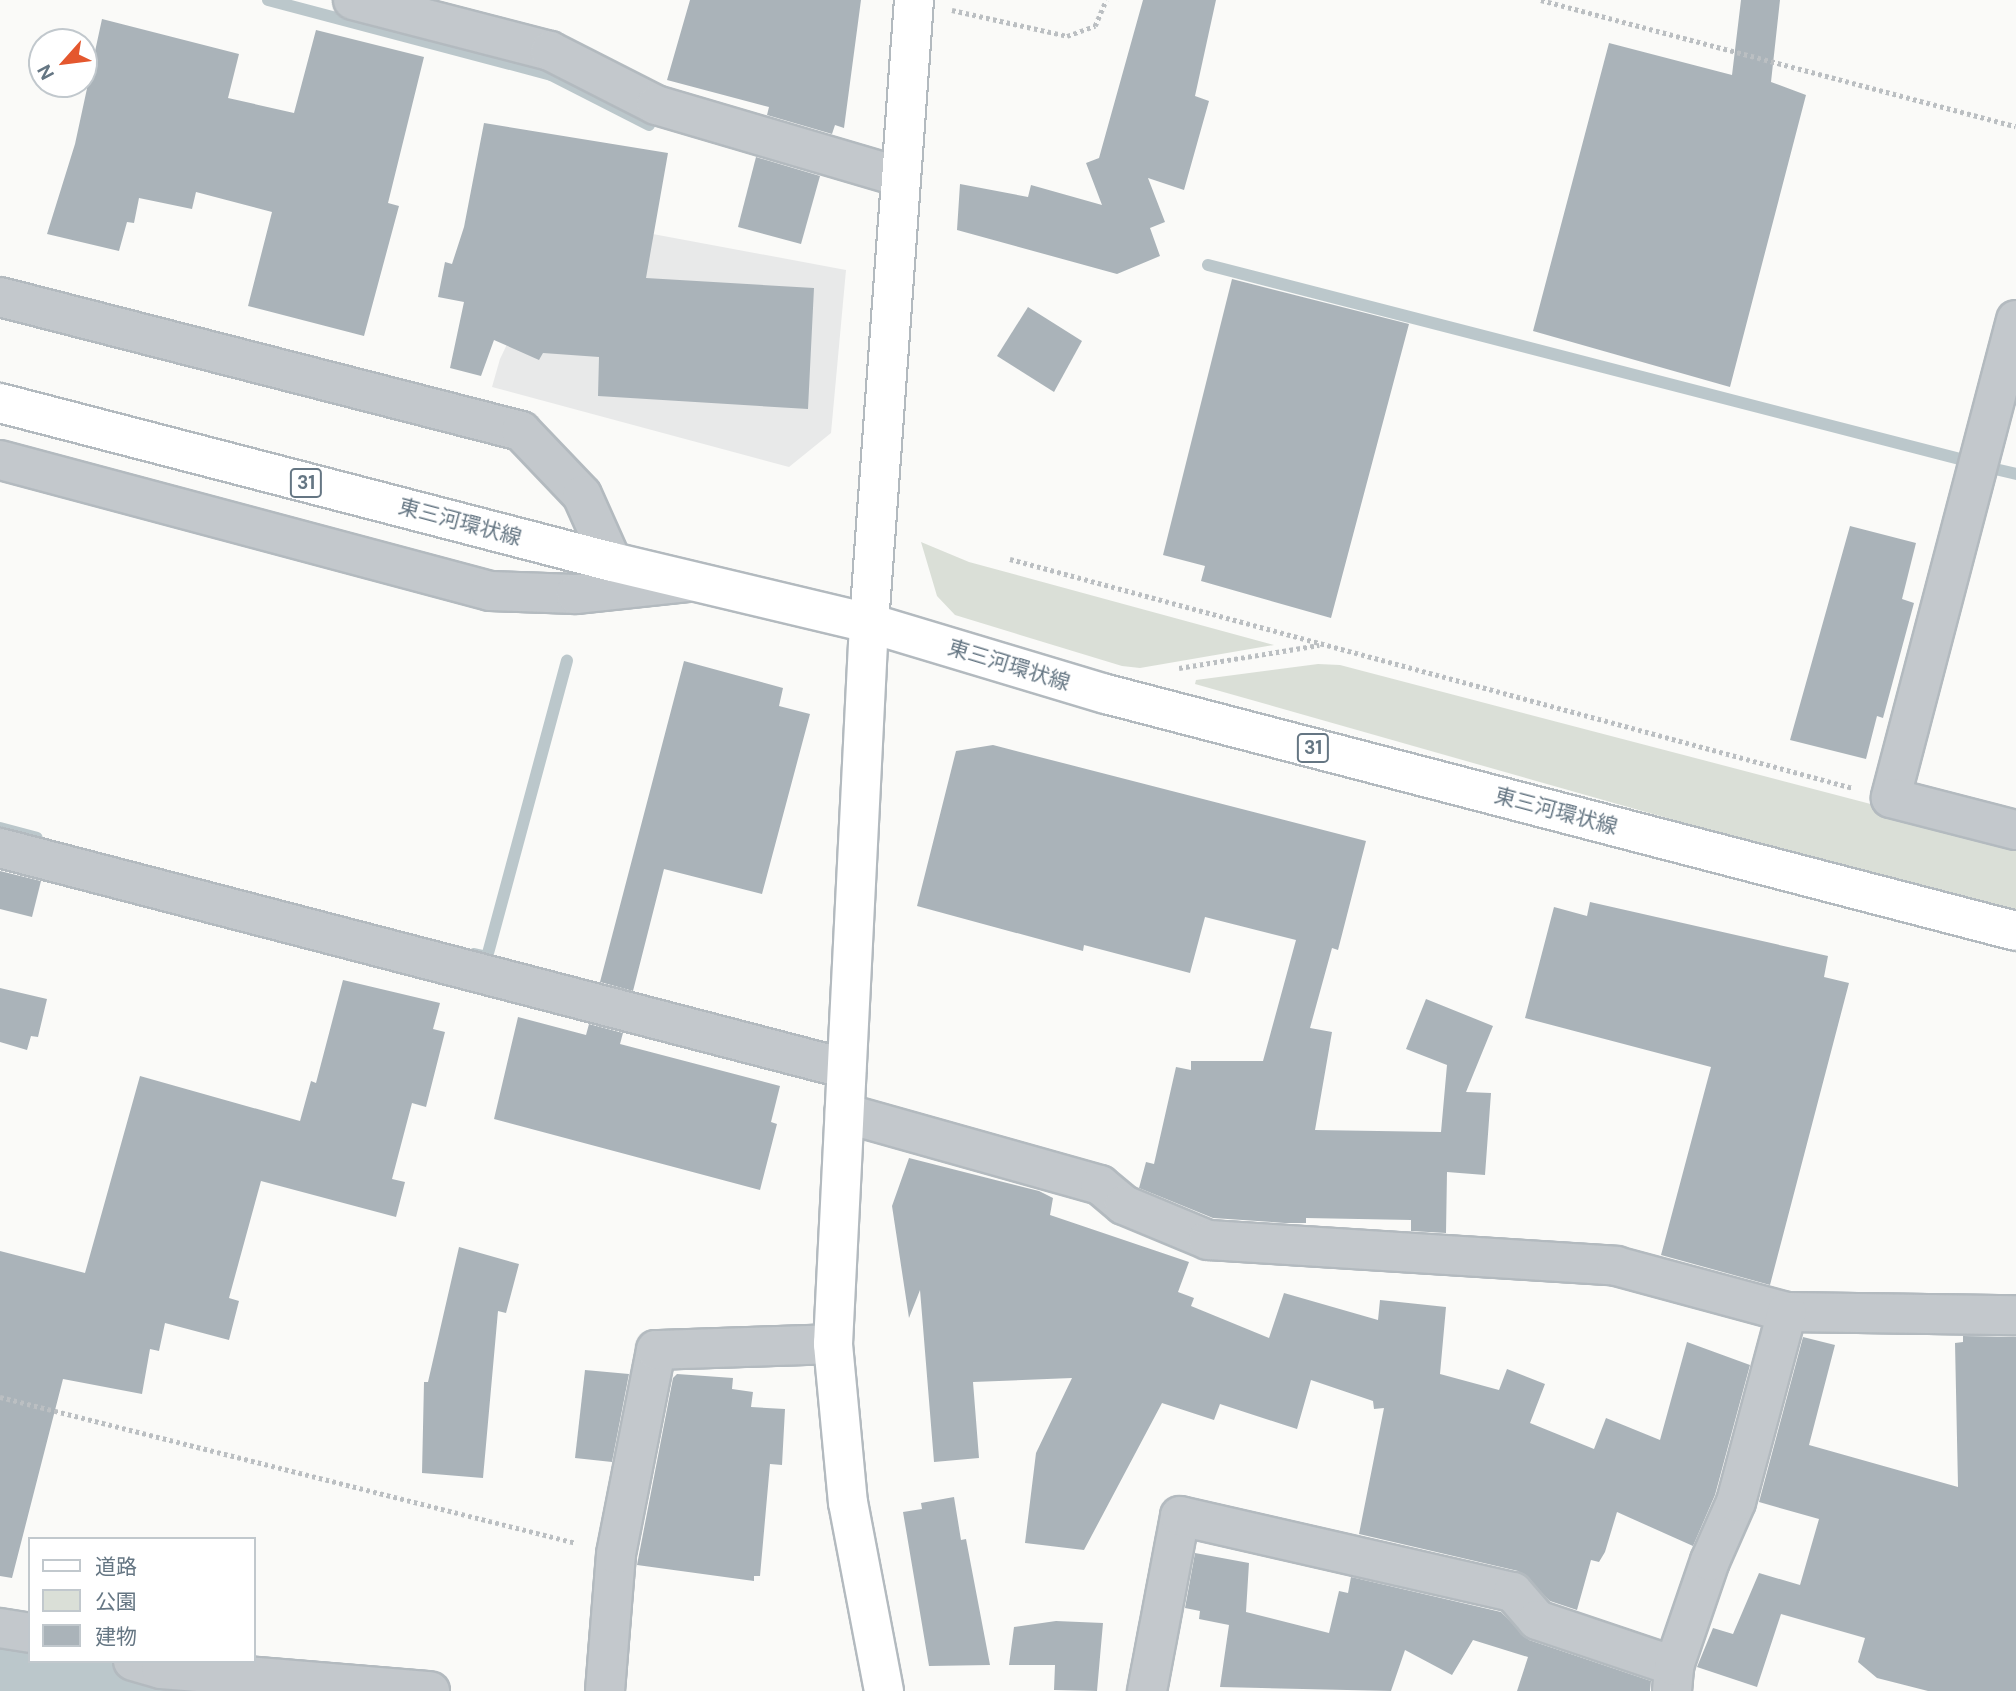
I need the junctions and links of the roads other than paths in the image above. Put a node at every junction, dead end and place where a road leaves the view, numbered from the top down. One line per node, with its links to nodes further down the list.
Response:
1 (353, 0): 3 (street)
2 (914, 2): 3 (main road)
3 (901, 177): 10 (main road)
4 (0, 297): 8 (street)
5 (2016, 320): 11 (street)
6 (0, 403): 8 (main road, 東三河環状線 / 31)
7 (0, 460): 9 (street)
8 (612, 562): 9 (main road, 東三河環状線 / 31)
9 (694, 582): 10 (main road, 東三河環状線 / 31)
10 (869, 623): 13 (main road, 東三河環状線 / 31); 14 (main road)
11 (2016, 830)
12 (0, 848): 14 (street)
13 (2016, 931)
14 (847, 1069): 15 (main road)
15 (844, 1113): 16 (street); 18 (main road)
16 (1787, 1312): 17 (street); 22 (street)
17 (2016, 1315)
18 (833, 1344): 24 (street); 25 (main road)
19 (0, 1628): 20 (street)
20 (28, 1633)
21 (139, 1663): 23 (street)
22 (1673, 1678): 26 (street)
23 (430, 1691)
24 (606, 1691)
25 (884, 1691)
26 (1147, 1691)

